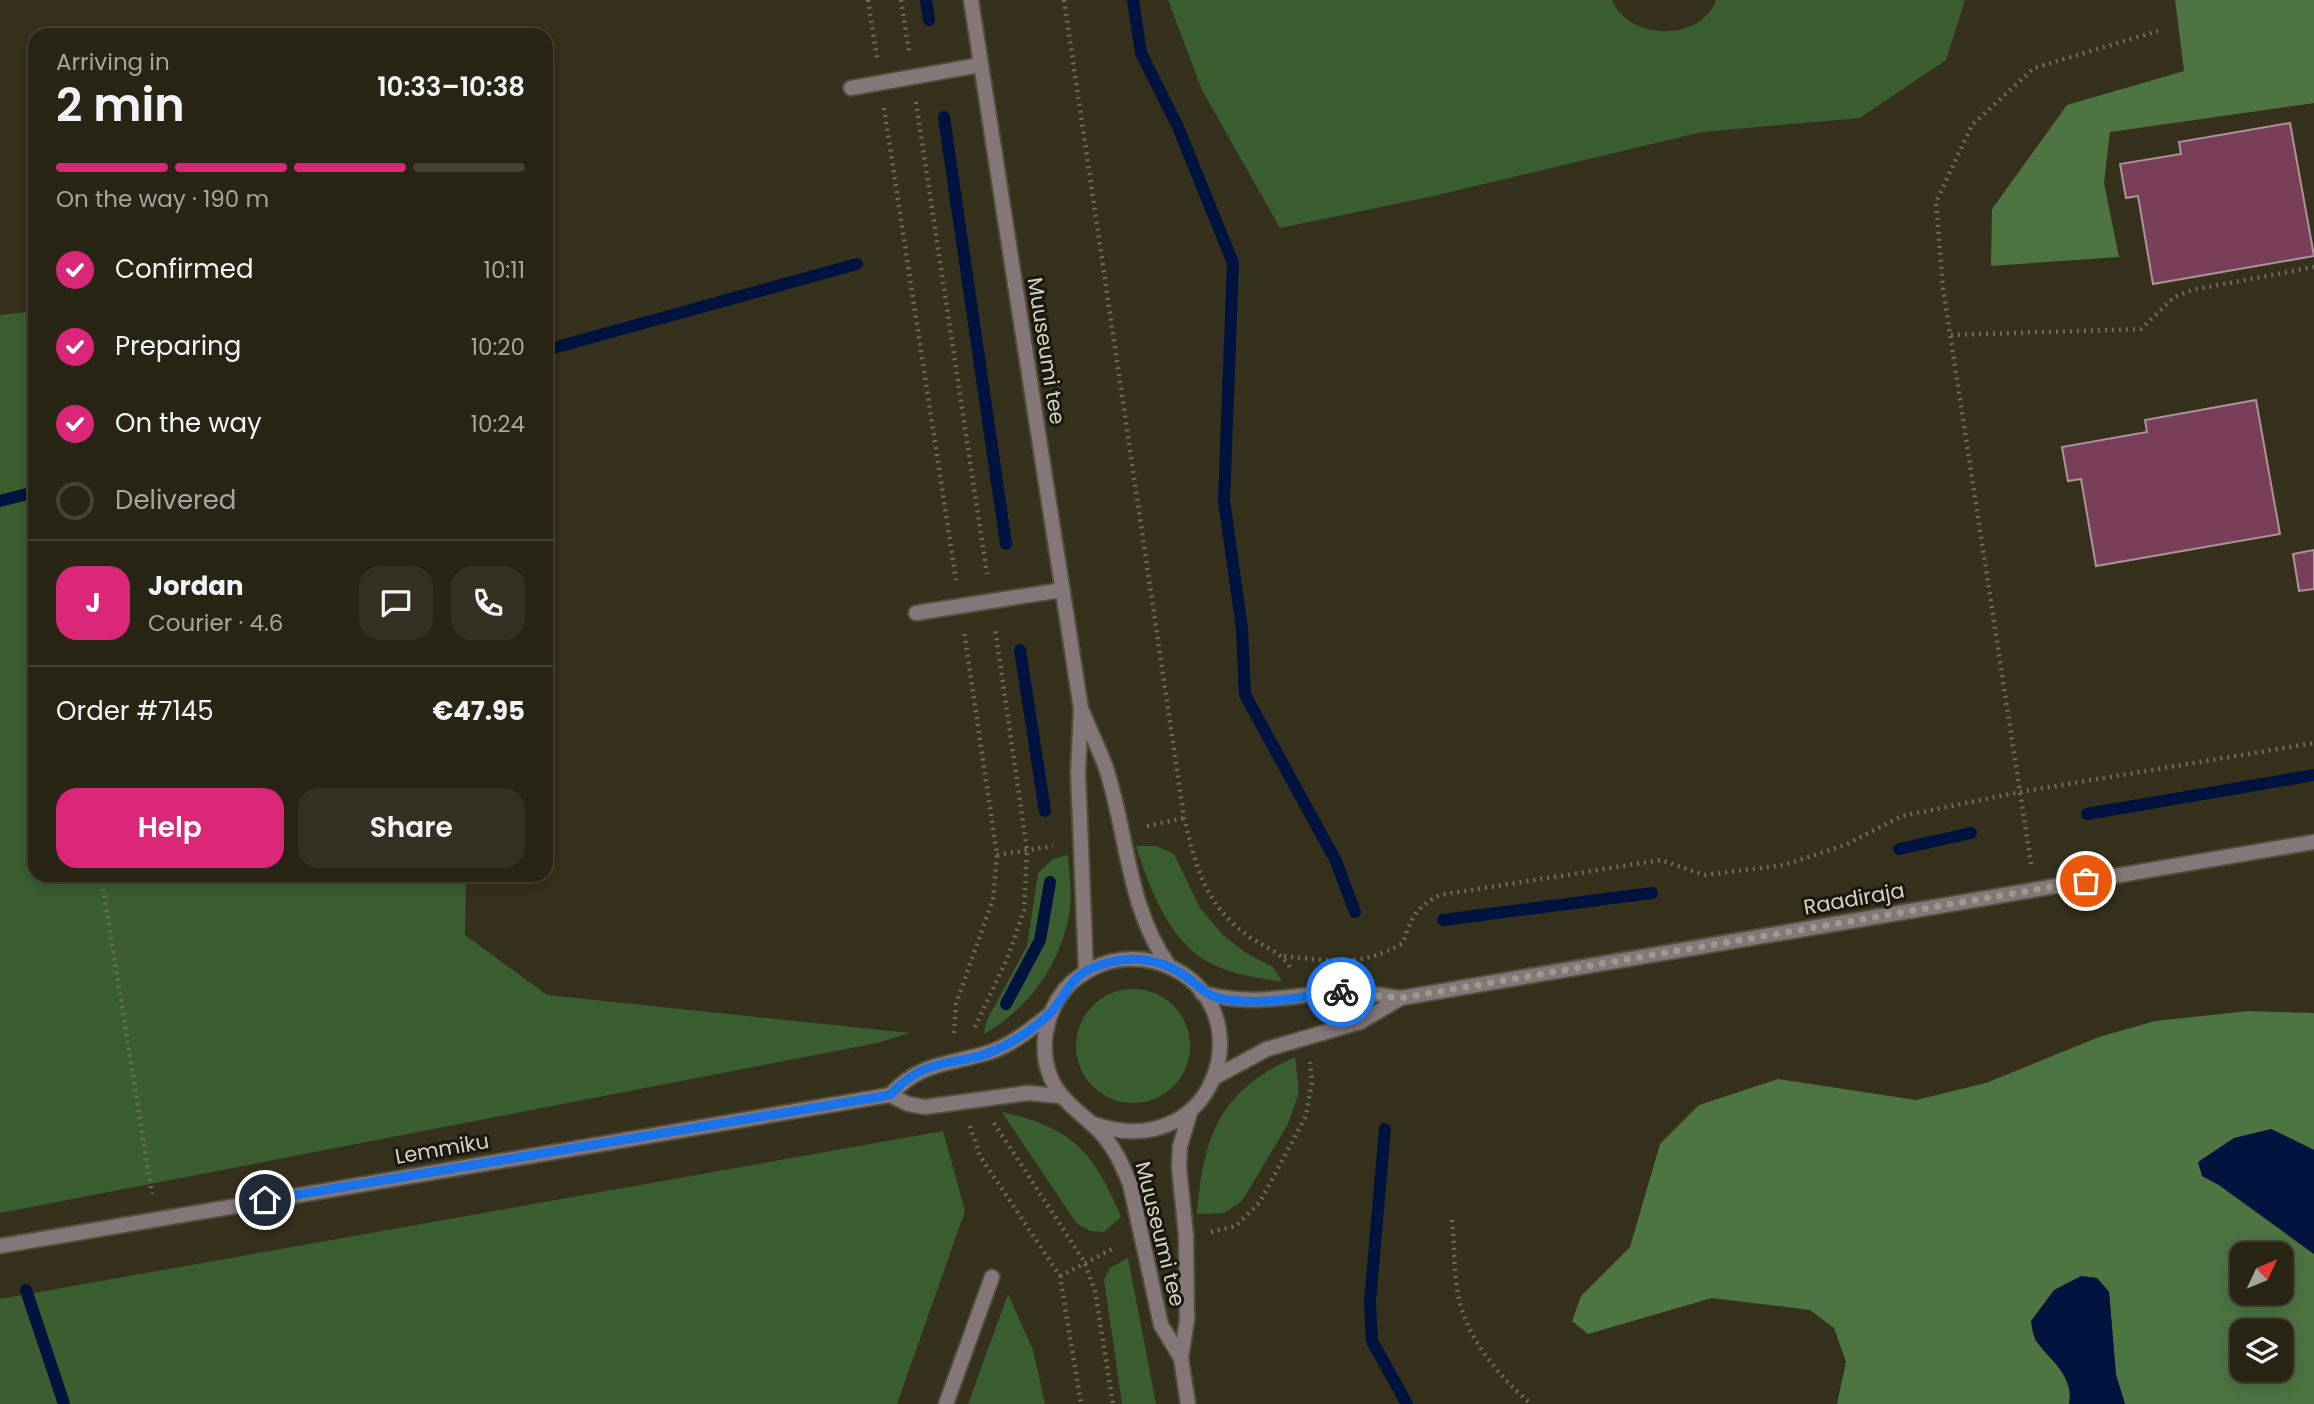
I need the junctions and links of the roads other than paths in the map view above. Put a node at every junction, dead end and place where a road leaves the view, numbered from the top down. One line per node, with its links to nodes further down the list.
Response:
1 (971, 0): 2 (street, Muuseumi tee)
2 (980, 65): 3 (street); 4 (street, Muuseumi tee)
3 (851, 88)
4 (1062, 590): 5 (street); 6 (street, Muuseumi tee)
5 (916, 613)
6 (1081, 709): 8 (street, Muuseumi tee); 9 (street, Muuseumi tee)
7 (2314, 842): 11 (street, Raadiraja)
8 (1169, 966): 9 (street, Muuseumi tee); 10 (street, Muuseumi tee)
9 (1086, 970): 12 (street, Muuseumi tee)
10 (1202, 993): 11 (street, Raadiraja); 13 (street, Muuseumi tee)
11 (1401, 998): 13 (street, Raadiraja)
12 (1050, 1014): 14 (street); 15 (street, Muuseumi tee)
13 (1215, 1077): 16 (street, Muuseumi tee)
14 (890, 1095): 15 (street, Lemmiku); 18 (street, Lemmiku)
15 (1060, 1096): 17 (street, Muuseumi tee)
16 (1190, 1112): 17 (street, Muuseumi tee); 20 (street, Muuseumi tee)
17 (1093, 1124): 20 (street, Muuseumi tee)
18 (0, 1246)
19 (992, 1277): 21 (street)
20 (1181, 1358): 22 (street, Muuseumi tee)
21 (946, 1404)
22 (1188, 1404)

